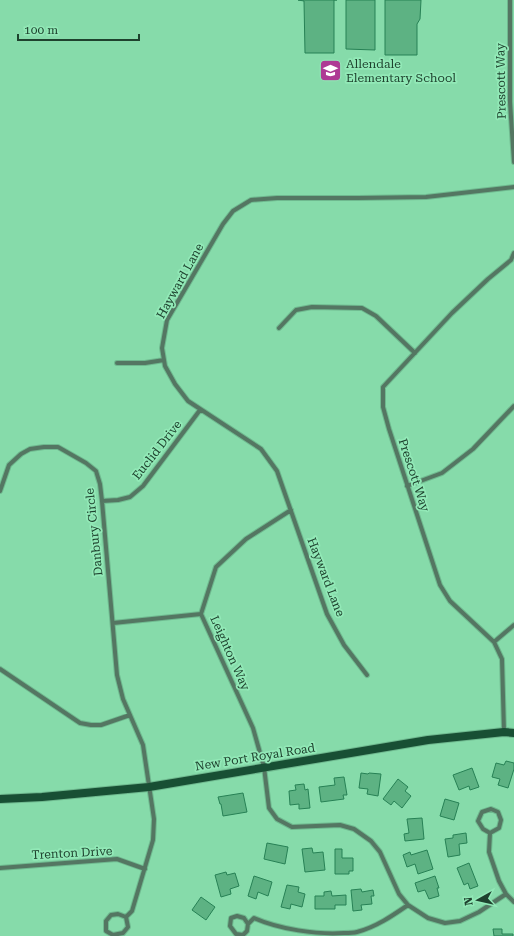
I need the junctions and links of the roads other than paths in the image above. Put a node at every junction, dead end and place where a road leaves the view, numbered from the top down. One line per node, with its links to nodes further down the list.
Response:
1 (510, 0): 2 (street, Prescott Way)
2 (514, 162)
3 (514, 187): 7 (street, Hayward Lane)
4 (514, 253): 6 (street, Prescott Way)
5 (279, 328): 6 (street)
6 (415, 353): 11 (street, Prescott Way)
7 (164, 360): 8 (street); 10 (street, Hayward Lane)
8 (117, 363)
9 (514, 406): 11 (street)
10 (200, 410): 13 (street, Euclid Drive); 14 (street, Hayward Lane)
11 (407, 486): 18 (street, Prescott Way)
12 (0, 491): 13 (street, Danbury Circle)
13 (102, 501): 16 (street, Danbury Circle)
14 (291, 510): 15 (street, Leighton Way); 20 (street, Hayward Lane)
15 (201, 614): 16 (street); 24 (street, Leighton Way)
16 (113, 623): 21 (street, Danbury Circle)
17 (514, 625): 18 (street)
18 (494, 642): 22 (street, Prescott Way)
19 (0, 669): 21 (street)
20 (367, 675)
21 (130, 715): 25 (street, Danbury Circle)
22 (504, 732): 23 (street, New Port Royal Road); 24 (street, New Port Royal Road)
23 (514, 733)
24 (264, 767): 25 (street, New Port Royal Road); 32 (street, Leighton Way)
25 (149, 786): 26 (street, New Port Royal Road); 29 (street, Danbury Circle)
26 (0, 799)
27 (490, 833): 27 (street); 30 (street)
28 (0, 868): 29 (street, Trenton Drive)
29 (145, 869): 33 (street, Danbury Circle)
30 (506, 894): 31 (street); 32 (street)
31 (514, 902)
32 (408, 905): 34 (street)
33 (126, 917): 33 (street)
34 (248, 924): 34 (street)

